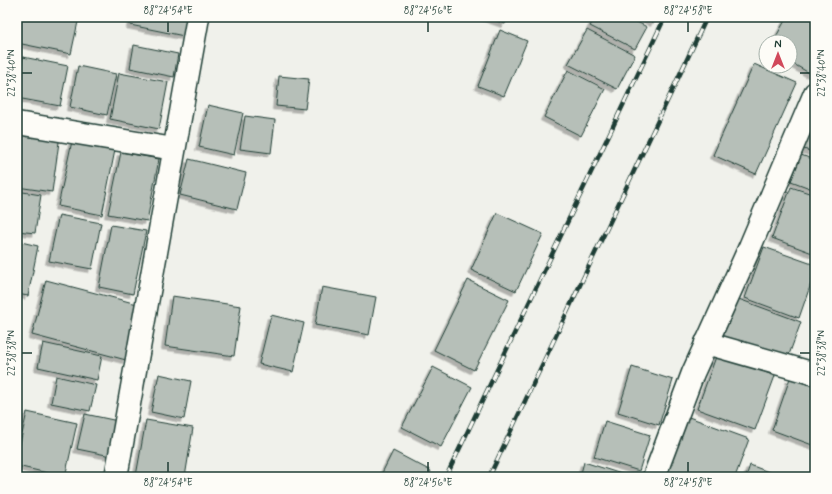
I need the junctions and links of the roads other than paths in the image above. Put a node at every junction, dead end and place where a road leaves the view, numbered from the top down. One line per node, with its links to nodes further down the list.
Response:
1 (198, 17): 4 (street)
2 (815, 93): 5 (street)
3 (17, 123): 4 (street)
4 (174, 149): 7 (street)
5 (706, 343): 6 (street); 8 (street)
6 (815, 374)
7 (116, 477)
8 (654, 477)

